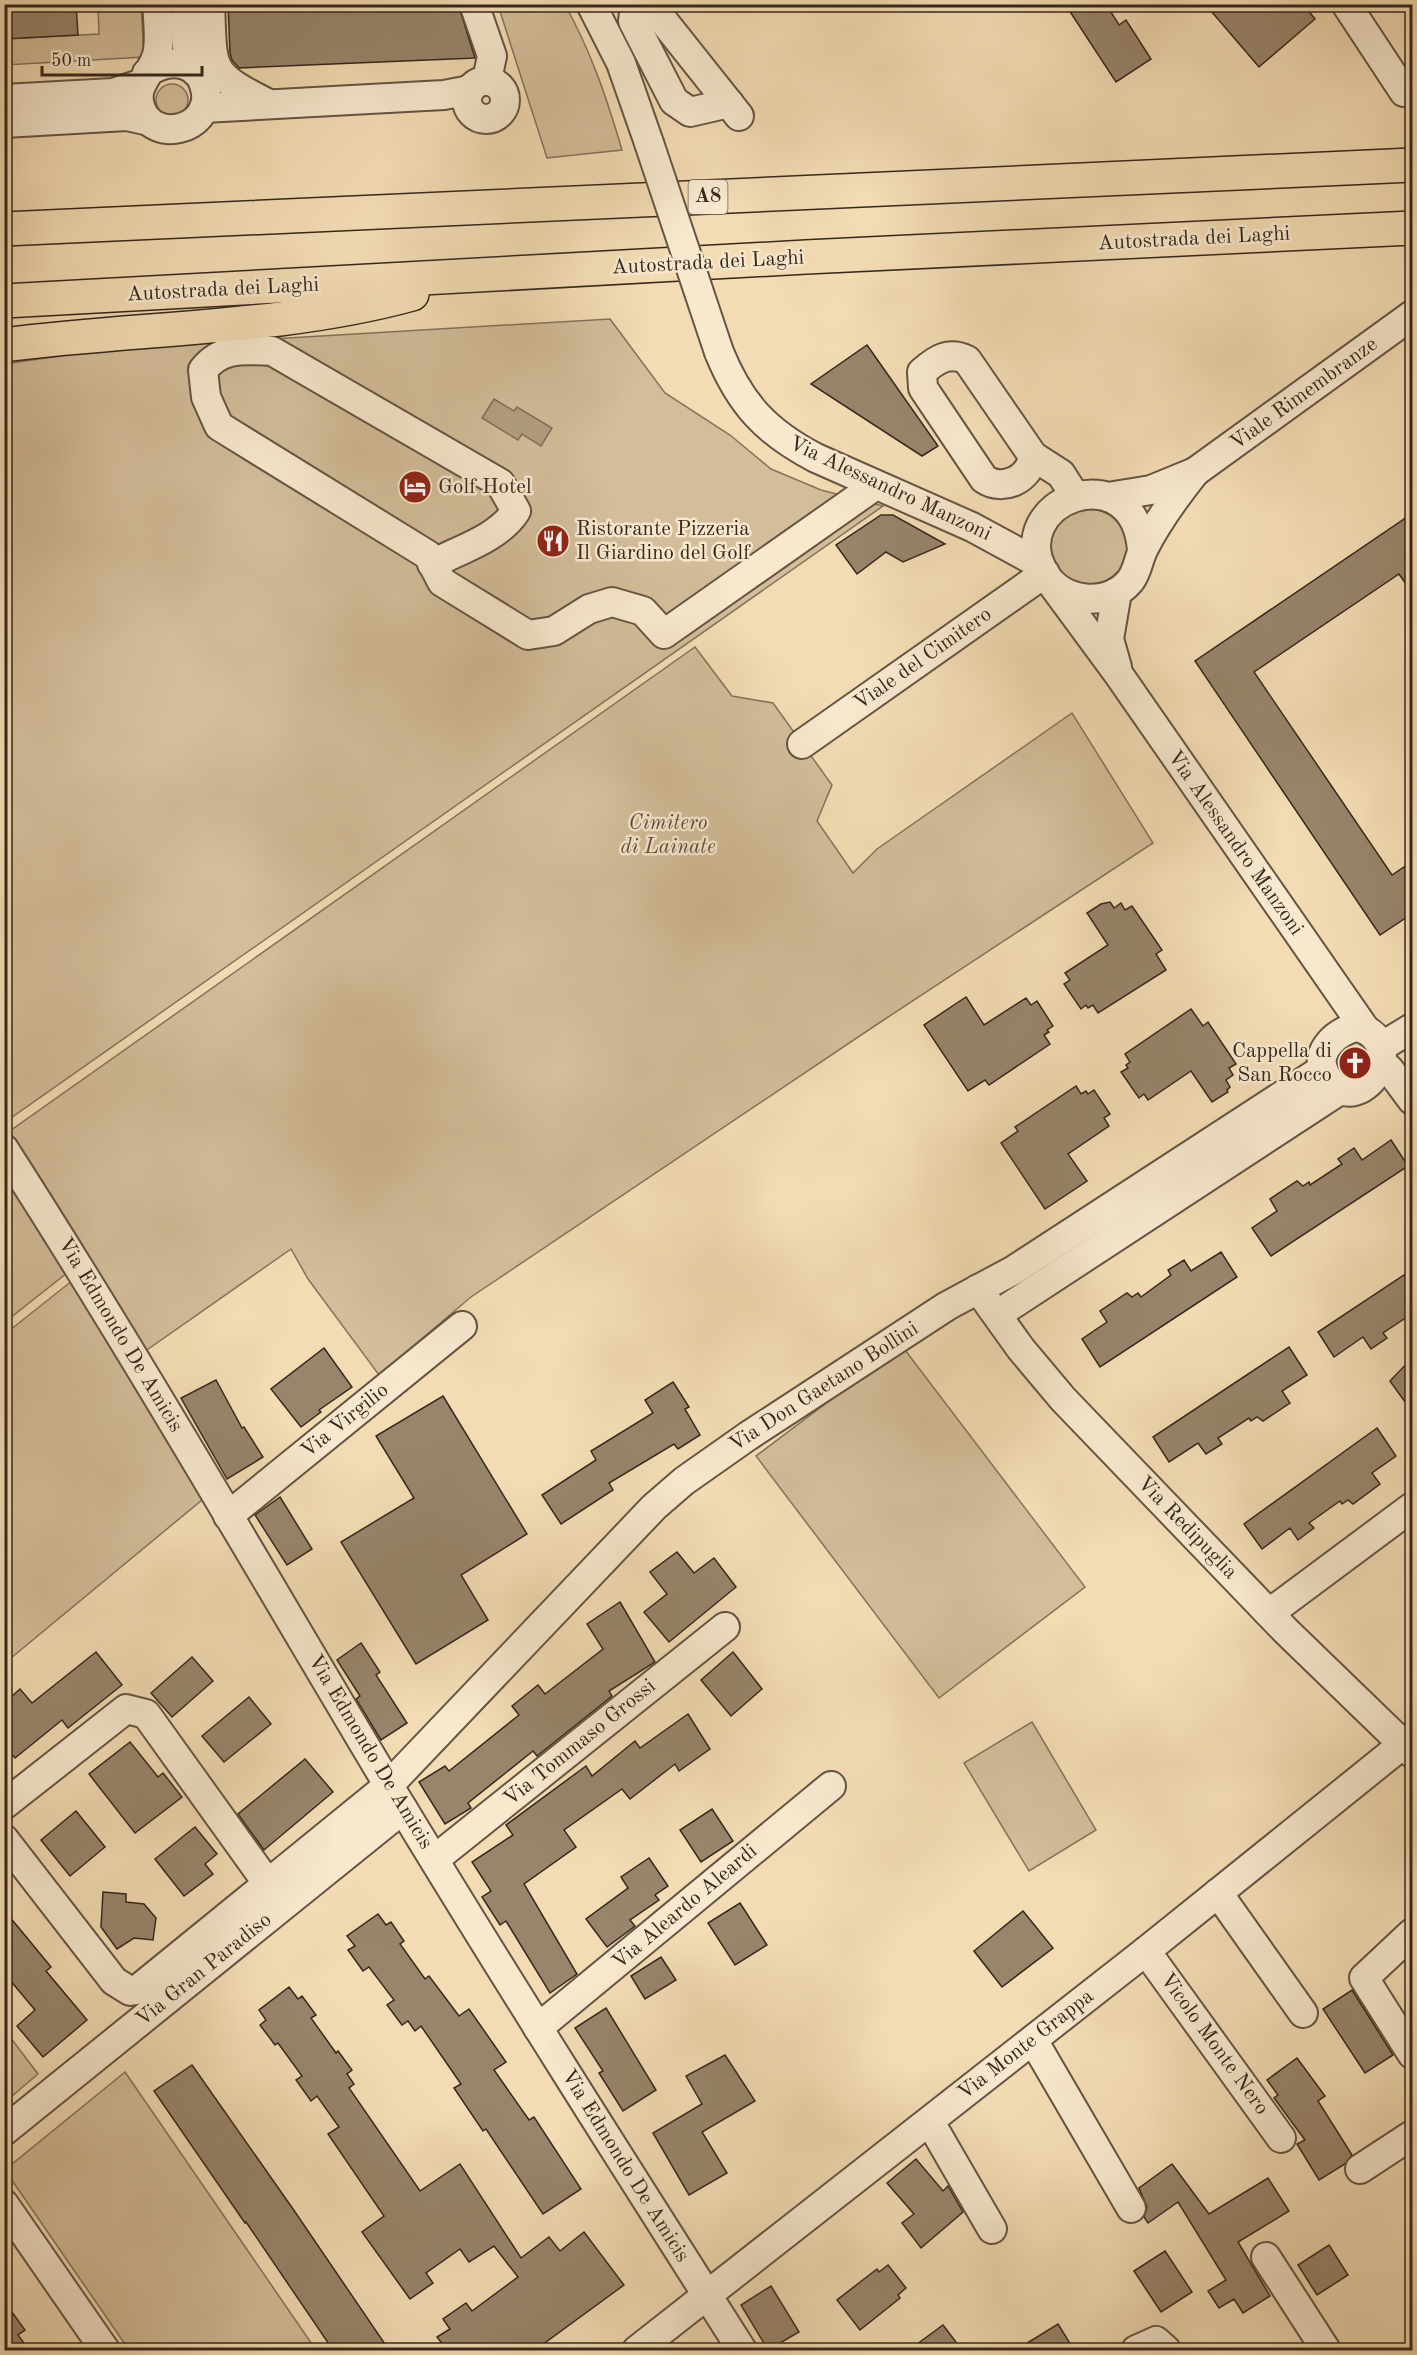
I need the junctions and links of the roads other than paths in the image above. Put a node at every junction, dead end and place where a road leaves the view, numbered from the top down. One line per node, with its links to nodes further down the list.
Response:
1 (157, 4): 10 (street)
2 (185, 4): 9 (street)
3 (210, 4): 13 (street)
4 (474, 4): 13 (street)
5 (591, 4): 26 (street, Via Alessandro Manzoni, bridge)
6 (635, 4): 7 (street)
7 (650, 4)
8 (1346, 4): 11 (street)
9 (195, 71): 10 (street); 14 (street)
10 (144, 79): 12 (street); 15 (street)
11 (1404, 92)
12 (4, 99)
13 (269, 104): 14 (street)
14 (204, 108): 15 (street)
15 (149, 121): 16 (street)
16 (4, 123)
17 (1413, 165): 19 (highway, A8)
18 (1413, 228): 20 (highway, Autostrada dei Laghi)
19 (4, 229)
20 (478, 276): 21 (highway, Autostrada dei Laghi); 23 (highway)
21 (4, 301)
22 (1413, 315): 25 (street, Viale Rimembranze)
23 (4, 345)
24 (1033, 456): 24 (street); 27 (street)
25 (1195, 472): 28 (street); 31 (street)
26 (876, 485): 30 (street, Via Alessandro Manzoni); 32 (street)
27 (1075, 496): 28 (street); 29 (street)
28 (1108, 497): 31 (street)
29 (1047, 515): 30 (street); 33 (street)
30 (972, 527): 33 (street, Via Alessandro Manzoni)
31 (1142, 550): 34 (street)
32 (432, 564): 32 (street)
33 (1046, 574): 34 (street); 35 (street, Via Alessandro Manzoni); 36 (street, Viale del Cimitero)
34 (1117, 592): 35 (street)
35 (1119, 675): 38 (street, Via Alessandro Manzoni)
36 (802, 744)
37 (1413, 1028): 38 (street)
38 (1371, 1043): 39 (street); 39 (street); 40 (street, Via Alessandro Manzoni)
39 (1332, 1080): 42 (street, Via Don Gaetano Bollini); 43 (street)
40 (1413, 1100)
41 (4, 1149): 46 (street, Via Edmondo De Amicis)
42 (978, 1289): 43 (street, Via Redipuglia); 51 (street, Via Don Gaetano Bollini)
43 (998, 1314): 47 (street, Via Redipuglia)
44 (462, 1326): 46 (street, Via Virgilio)
45 (1413, 1507): 47 (street)
46 (228, 1516): 51 (street, Via Edmondo De Amicis)
47 (1267, 1611): 49 (street, Via Redipuglia)
48 (725, 1627): 54 (street, Via Tommaso Grossi)
49 (1409, 1744): 56 (street, Via Monte Grappa)
50 (831, 1786): 60 (street, Via Aleardo Aleardi)
51 (396, 1797): 54 (street, Via Edmondo De Amicis); 55 (street); 64 (street, Via Gran Paradiso)
52 (4, 1805): 55 (street)
53 (4, 1839): 55 (street)
54 (435, 1859): 60 (street, Via Edmondo De Amicis)
55 (268, 1884)
56 (1218, 1893): 58 (street, Via Monte Grappa); 59 (street)
57 (1413, 1933): 62 (street)
58 (1146, 1951): 61 (street, Via Monte Grappa); 66 (street, Vicolo Monte Nero)
59 (1303, 2013)
60 (538, 2028): 72 (street, Via Edmondo De Amicis)
61 (1033, 2040): 63 (street, Via Monte Grappa); 69 (street)
62 (1413, 2054)
63 (930, 2122): 70 (street); 72 (street, Via Monte Grappa)
64 (4, 2131)
65 (1413, 2135): 67 (street)
66 (1281, 2138)
67 (1360, 2169)
68 (4, 2204): 73 (street)
69 (1131, 2208)
70 (992, 2229)
71 (1266, 2257): 78 (street)
72 (707, 2296): 74 (street, Via Monte Grappa); 75 (street, Via Edmondo De Amicis)
73 (105, 2350)
74 (637, 2350)
75 (742, 2350)
76 (1136, 2350): 77 (street)
77 (1166, 2350)
78 (1326, 2350)

